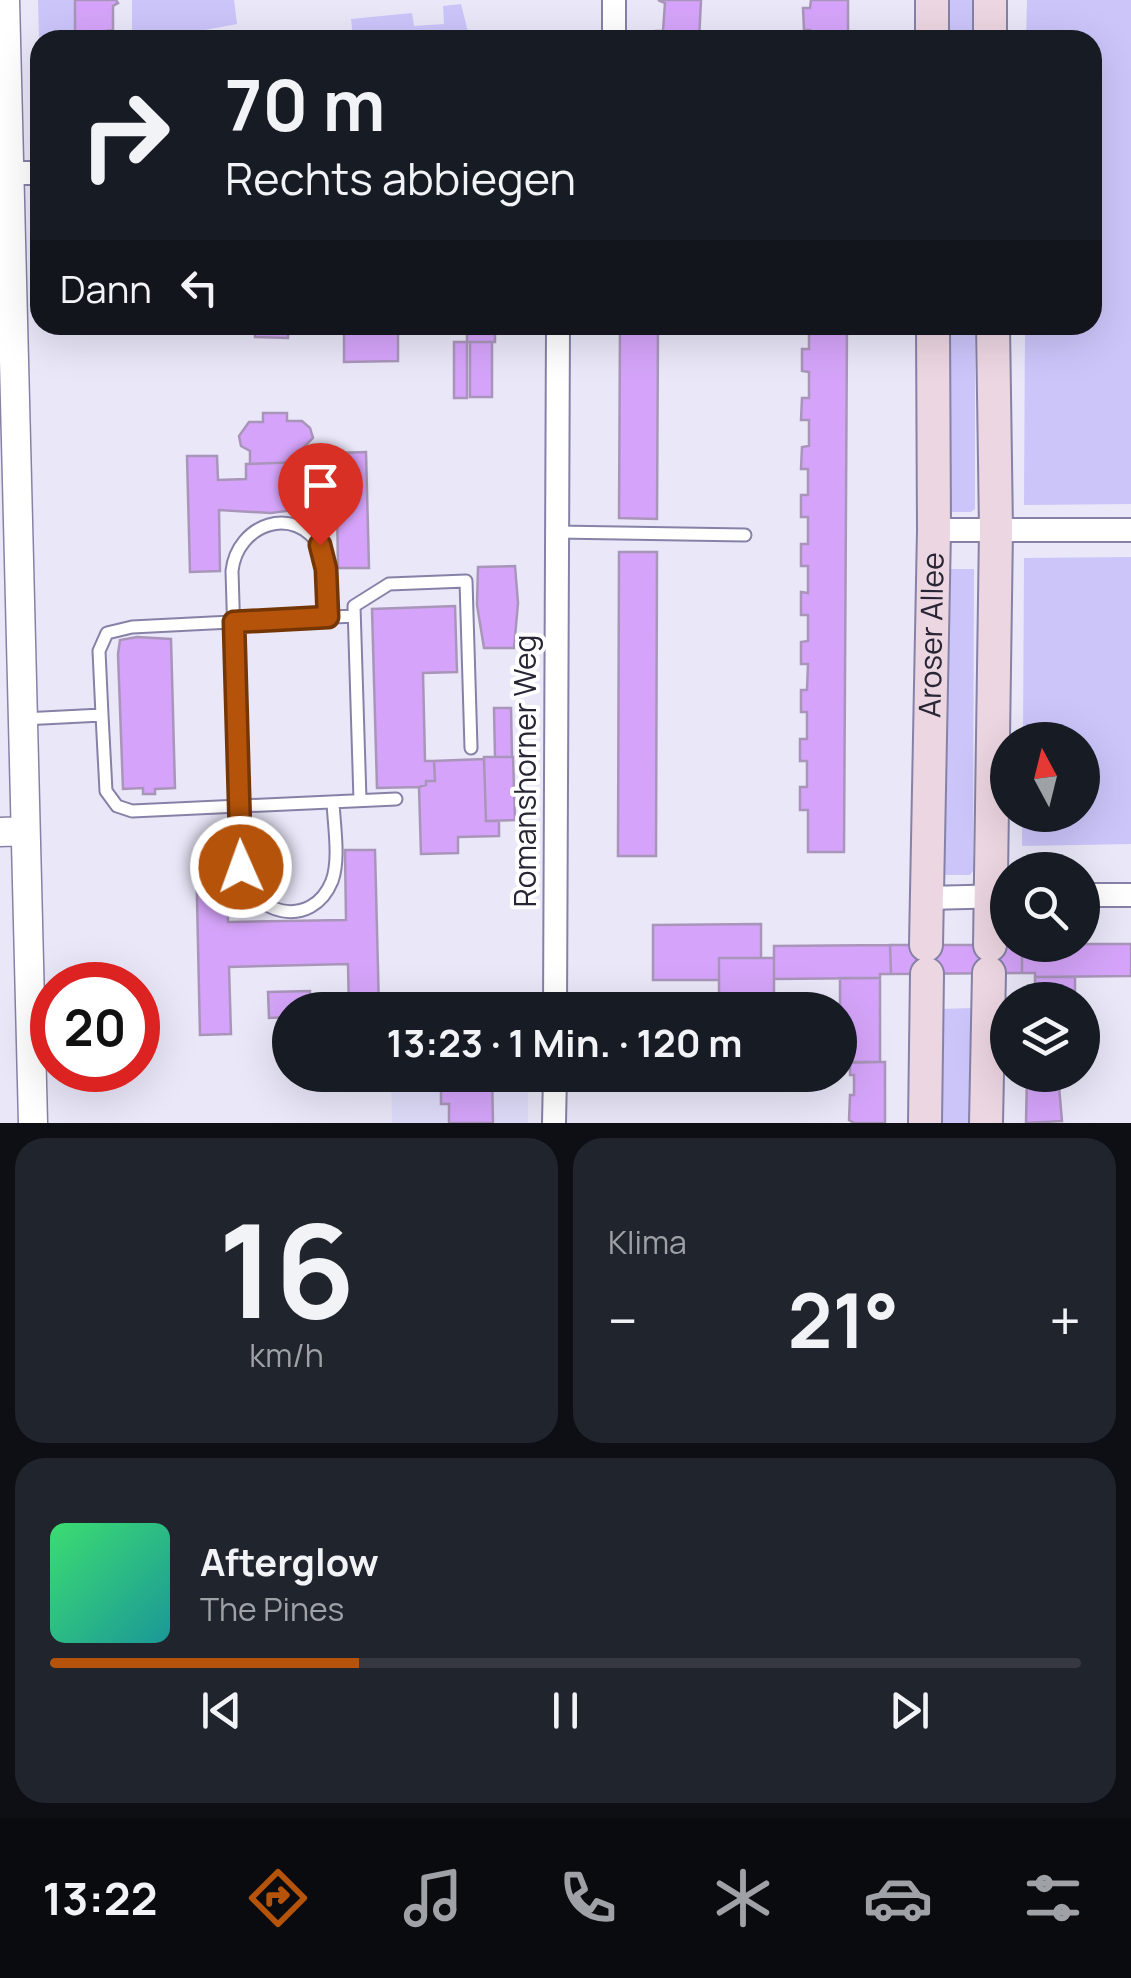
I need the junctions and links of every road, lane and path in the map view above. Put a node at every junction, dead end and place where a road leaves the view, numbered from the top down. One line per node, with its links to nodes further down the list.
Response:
1 (5, 0): 8 (street)
2 (614, 0): 5 (street)
3 (932, 0): 6 (main road)
4 (990, 0): 7 (main road)
5 (614, 30)
6 (932, 30)
7 (990, 30)
8 (9, 173): 9 (street); 22 (street)
9 (30, 173)
10 (558, 335): 16 (street, Romanshorner Weg)
11 (933, 335): 13 (main road, Aroser Allee)
12 (993, 335): 14 (main road)
13 (934, 530): 14 (street); 33 (main road, Aroser Allee)
14 (996, 530): 15 (street); 29 (main road)
15 (1131, 530)
16 (557, 532): 17 (lane); 35 (street, Romanshorner Weg)
17 (746, 535)
18 (354, 616): 19 (lane); 23 (lane); 25 (lane)
19 (328, 617): 20 (lane); 20 (lane)
20 (234, 622): 21 (lane); 27 (lane)
21 (102, 715): 22 (lane); 27 (lane)
22 (22, 719): 28 (street)
23 (471, 748)
24 (396, 798): 25 (lane)
25 (360, 800): 26 (lane)
26 (333, 802): 27 (lane); 27 (lane)
27 (238, 806)
28 (13, 832): 37 (street)
29 (999, 852)
30 (1131, 895): 32 (street)
31 (990, 896): 33 (street)
32 (1100, 896)
33 (926, 898): 39 (main road, Aroser Allee)
34 (990, 953): 40 (main road)
35 (555, 992)
36 (554, 1092): 38 (street)
37 (34, 1123)
38 (554, 1123)
39 (925, 1123)
40 (986, 1123)

